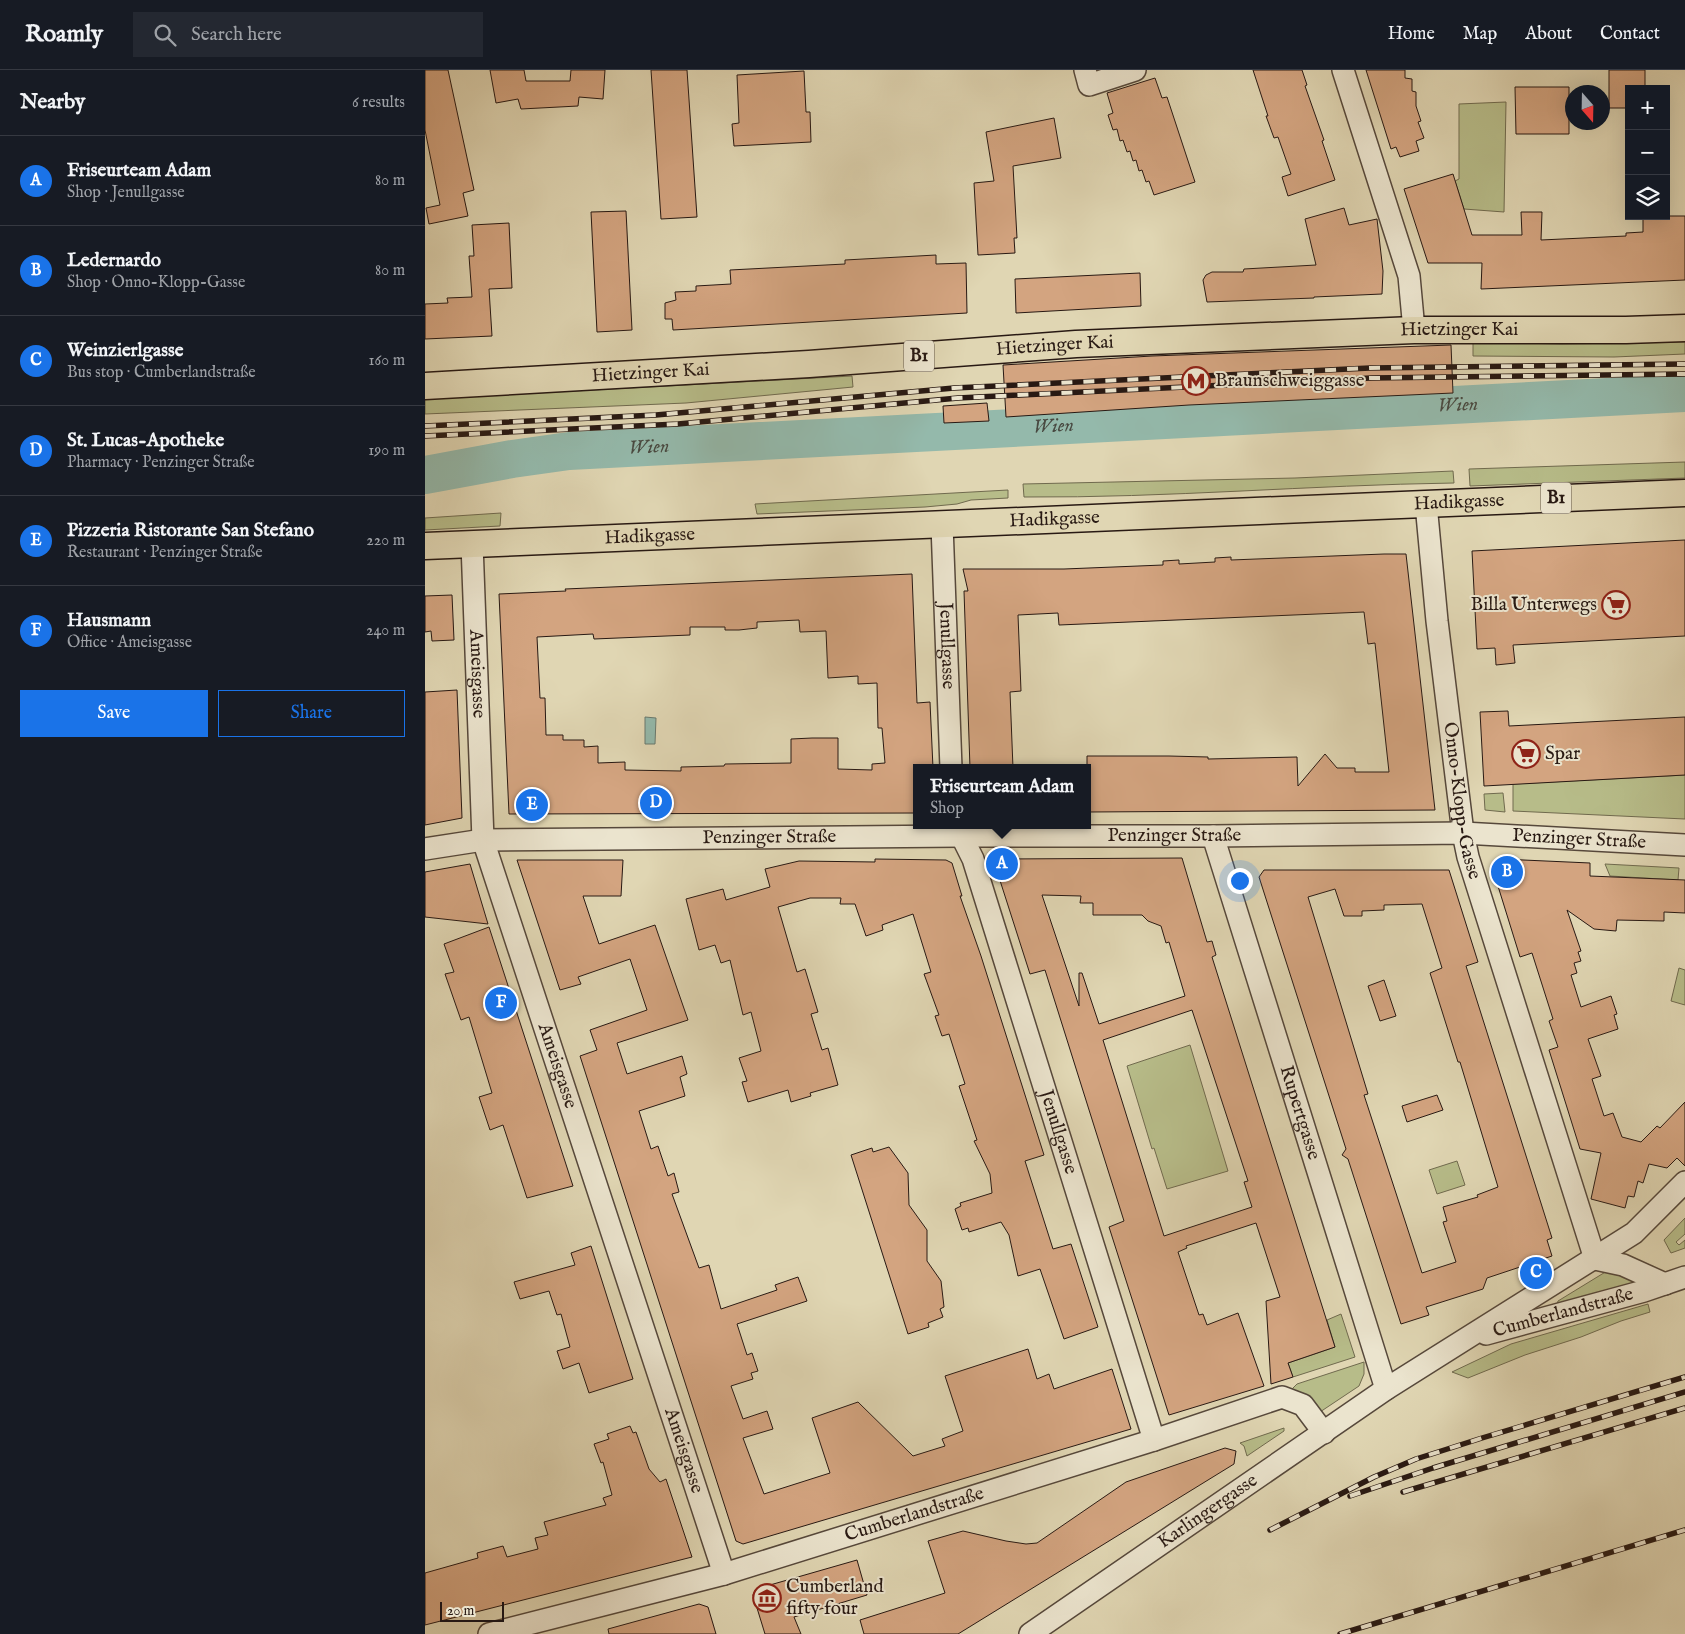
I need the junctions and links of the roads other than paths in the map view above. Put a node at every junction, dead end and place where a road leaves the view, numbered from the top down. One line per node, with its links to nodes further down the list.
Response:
1 (1085, 70): 2 (street)
2 (1135, 70)
3 (1343, 70): 5 (street)
4 (1685, 328): 5 (main road, Hietzinger Kai / B1)
5 (1414, 330): 6 (main road, Hietzinger Kai / B1)
6 (425, 386)
7 (1685, 493): 8 (main road, Hadikgasse / B1)
8 (1426, 504): 9 (main road, Hadikgasse / B1); 14 (street, Onno-Klopp-Gasse)
9 (942, 525): 10 (main road, Hadikgasse / B1); 12 (street, Jenullgasse)
10 (472, 544): 11 (main road, Hadikgasse / B1); 16 (street, Ameisgasse)
11 (425, 546)
12 (951, 764)
13 (958, 831): 15 (street, Penzinger Straße); 16 (street, Penzinger Straße); 26 (street, Jenullgasse)
14 (1463, 833): 15 (street, Penzinger Straße); 17 (street, Penzinger Straße); 20 (street, Onno-Klopp-Gasse)
15 (1213, 836): 24 (street, Rupertgasse)
16 (483, 840): 18 (street, Penzinger Straße); 27 (street, Ameisgasse)
17 (1685, 845)
18 (425, 850)
19 (1685, 1182): 20 (street)
20 (1595, 1259): 22 (street, Cumberlandstraße); 23 (street, Cumberlandstraße)
21 (1685, 1277): 22 (street, Cumberlandstraße)
22 (1665, 1284): 23 (street, Cumberlandstraße)
23 (1462, 1341): 24 (street, Cumberlandstraße)
24 (1386, 1389): 25 (street, Karlingergasse)
25 (1323, 1433): 26 (street, Cumberlandstraße); 29 (street, Karlingergasse)
26 (1154, 1440): 27 (street, Cumberlandstraße)
27 (724, 1574): 28 (street, Cumberlandstraße)
28 (489, 1634)
29 (1030, 1634)

